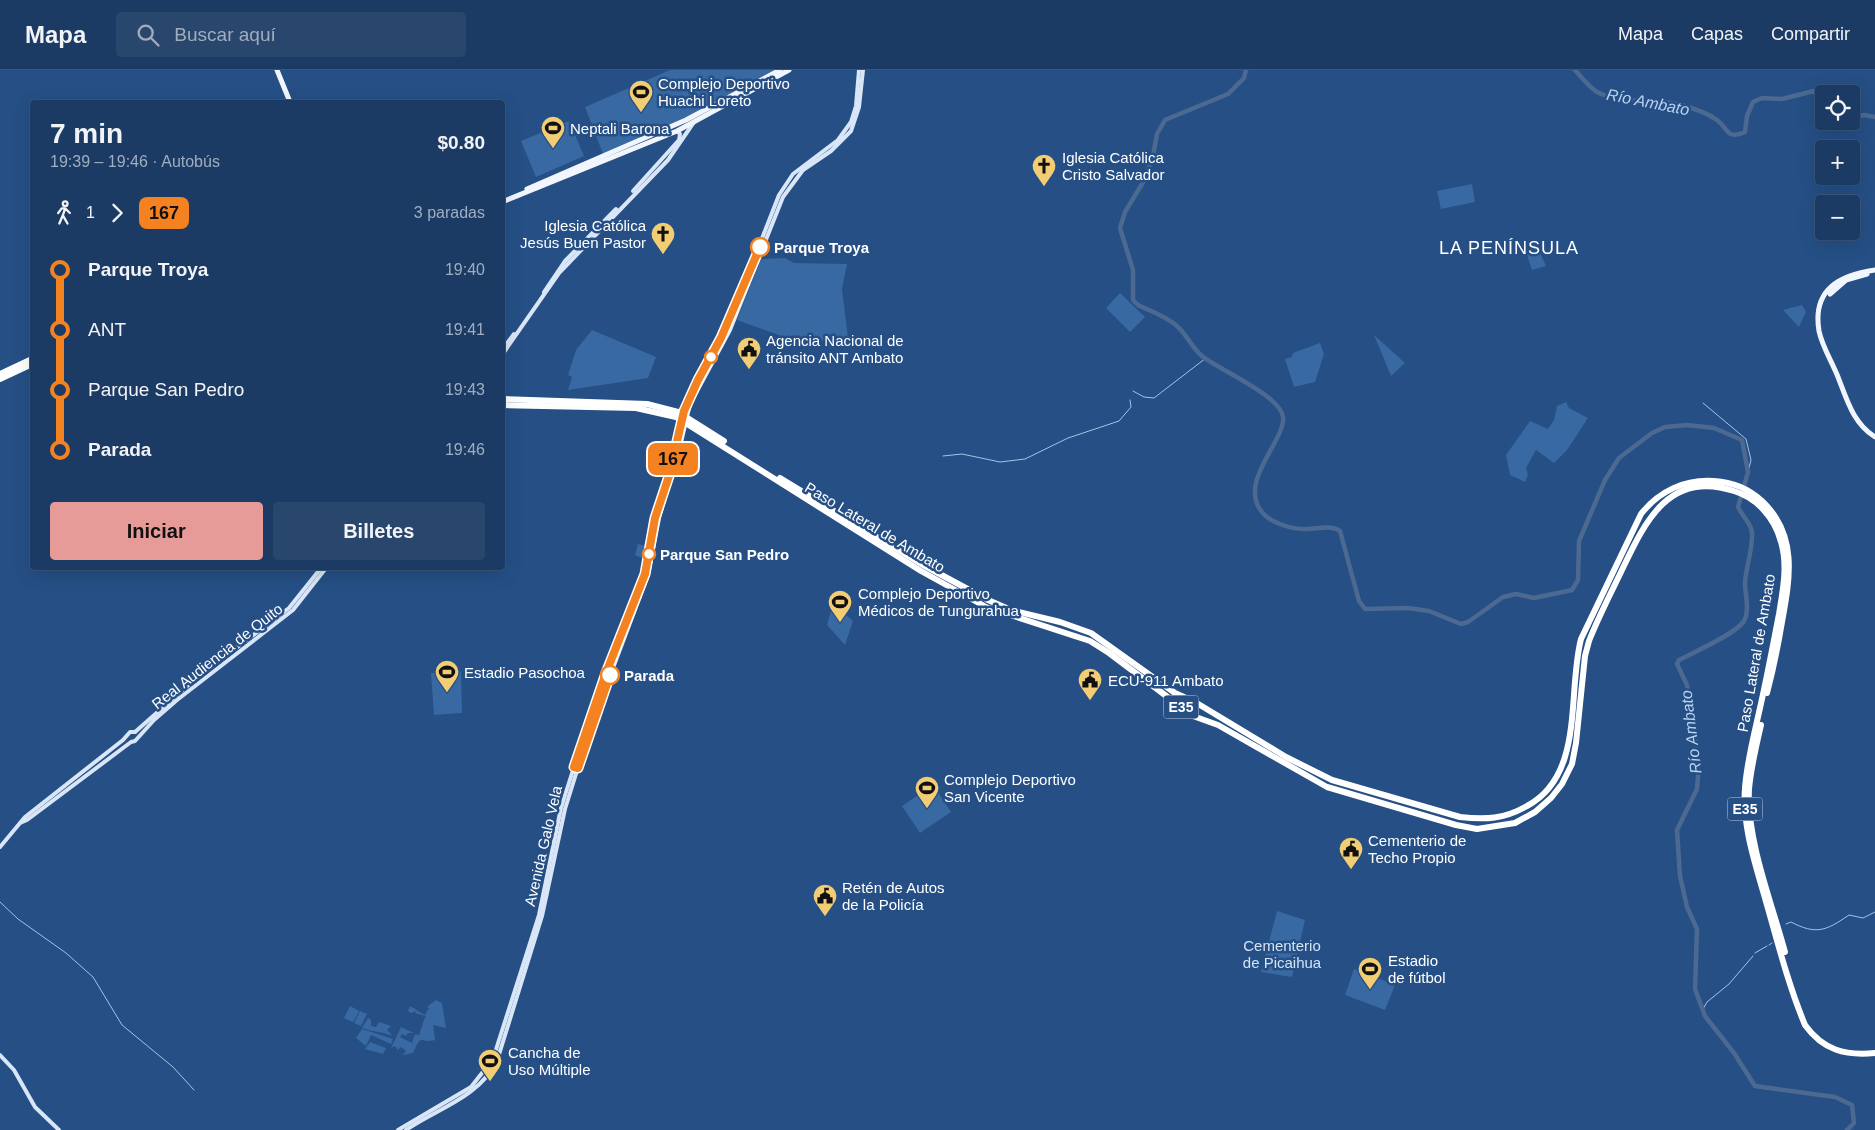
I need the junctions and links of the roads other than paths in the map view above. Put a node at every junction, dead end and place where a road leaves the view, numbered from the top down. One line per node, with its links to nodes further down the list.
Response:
1 (278, 70): 5 (main road)
2 (859, 70): 19 (main road, Avenida Galo Vela)
3 (863, 70): 19 (main road, Avenida Galo Vela)
4 (785, 71): 6 (main road); 8 (main road)
5 (290, 100)
6 (694, 122): 7 (main road); 12 (main road)
7 (677, 131): 9 (main road); 11 (main road)
8 (505, 197)
9 (505, 201)
10 (1875, 272): 20 (main road)
11 (505, 346)
12 (505, 351)
13 (30, 360): 15 (highway)
14 (30, 365): 16 (highway)
15 (0, 374)
16 (0, 380)
17 (505, 399): 21 (highway, Paso Lateral de Ambato / E35)
18 (505, 404): 21 (highway, Paso Lateral de Ambato / E35)
19 (686, 411): 30 (main road, Avenida Galo Vela)
20 (1875, 435)
21 (1692, 485): 22 (highway, Paso Lateral de Ambato / E35)
22 (1768, 510): 31 (highway, Paso Lateral de Ambato / E35); 32 (highway, Paso Lateral de Ambato / E35)
23 (319, 570): 25 (main road, Real Audiencia de Quito)
24 (324, 570): 25 (main road, Real Audiencia de Quito)
25 (136, 734): 26 (main road); 27 (main road)
26 (127, 736): 27 (main road); 28 (main road)
27 (131, 742): 28 (main road)
28 (20, 823): 29 (main road)
29 (0, 846)
30 (519, 981): 35 (main road, Avenida Galo Vela); 36 (main road, Avenida Galo Vela)
31 (1875, 1049)
32 (1875, 1053)
33 (0, 1055): 34 (main road)
34 (59, 1130)
35 (398, 1130)
36 (406, 1130)

